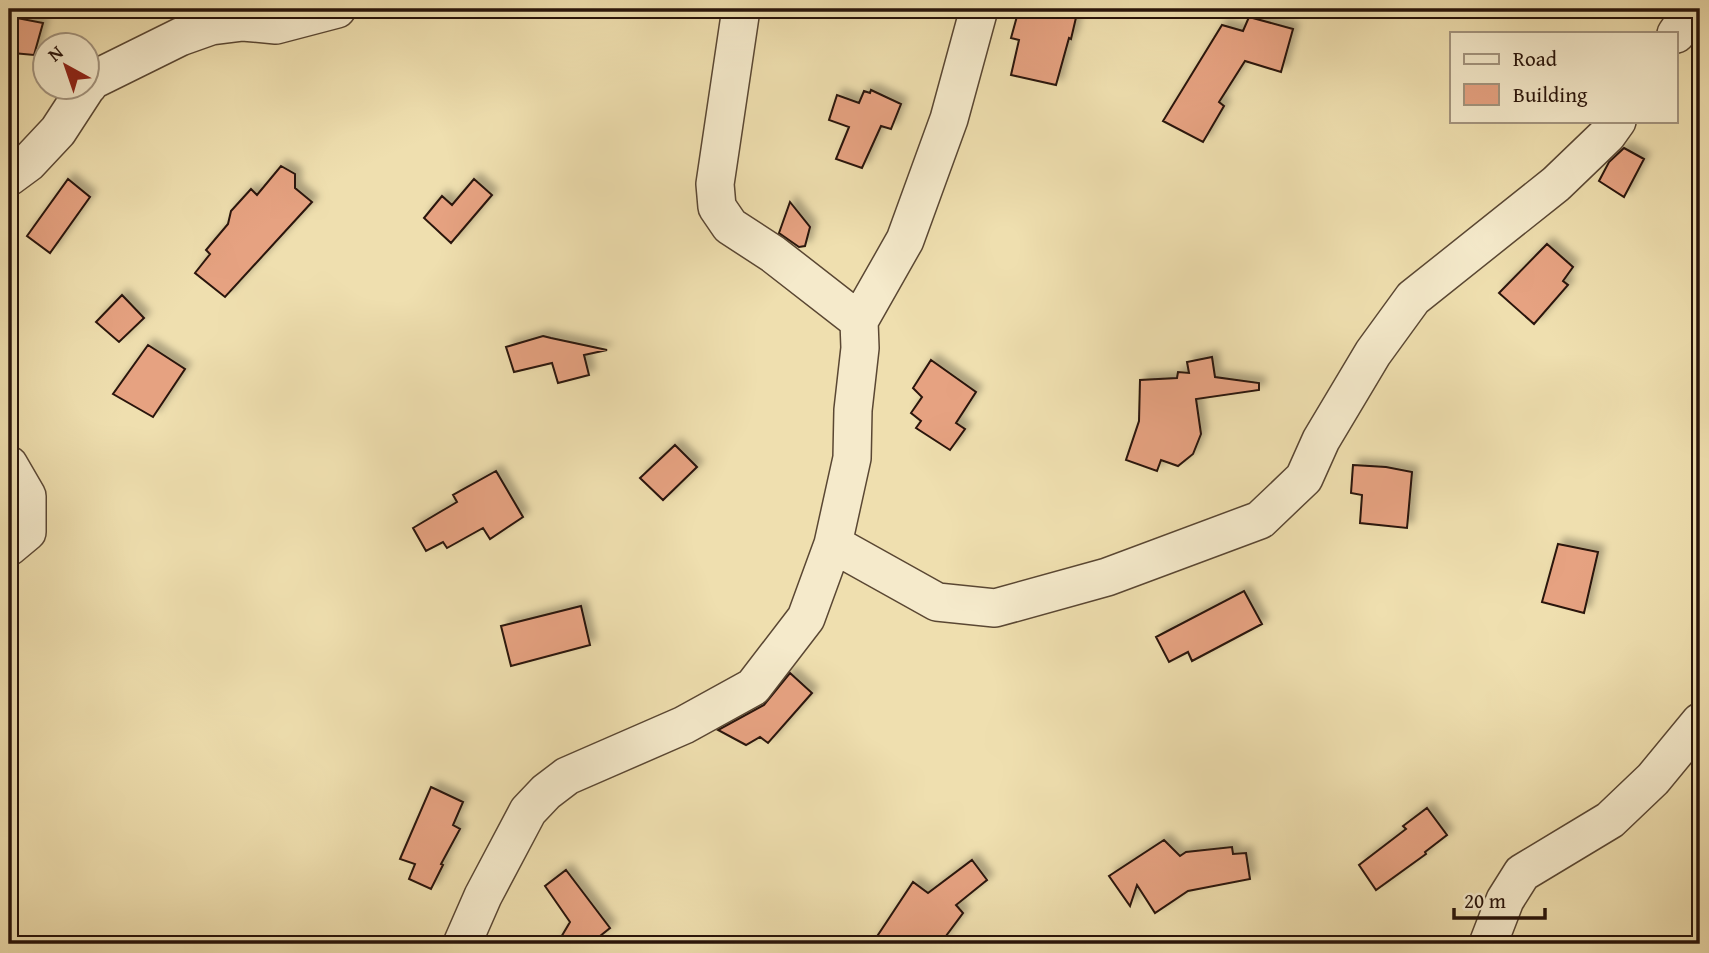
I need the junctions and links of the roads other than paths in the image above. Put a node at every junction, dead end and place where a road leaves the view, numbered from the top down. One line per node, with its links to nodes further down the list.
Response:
1 (337, 9): 6 (street)
2 (741, 9): 10 (street)
3 (979, 9): 10 (street)
4 (1693, 9): 5 (street)
5 (1677, 32)
6 (102, 76)
7 (77, 102): 9 (street)
8 (1616, 122): 12 (street)
9 (9, 177)
10 (859, 321): 12 (street)
11 (9, 465): 13 (street)
12 (833, 544): 15 (street)
13 (9, 547)
14 (1700, 722): 16 (street)
15 (462, 944)
16 (1488, 944)

